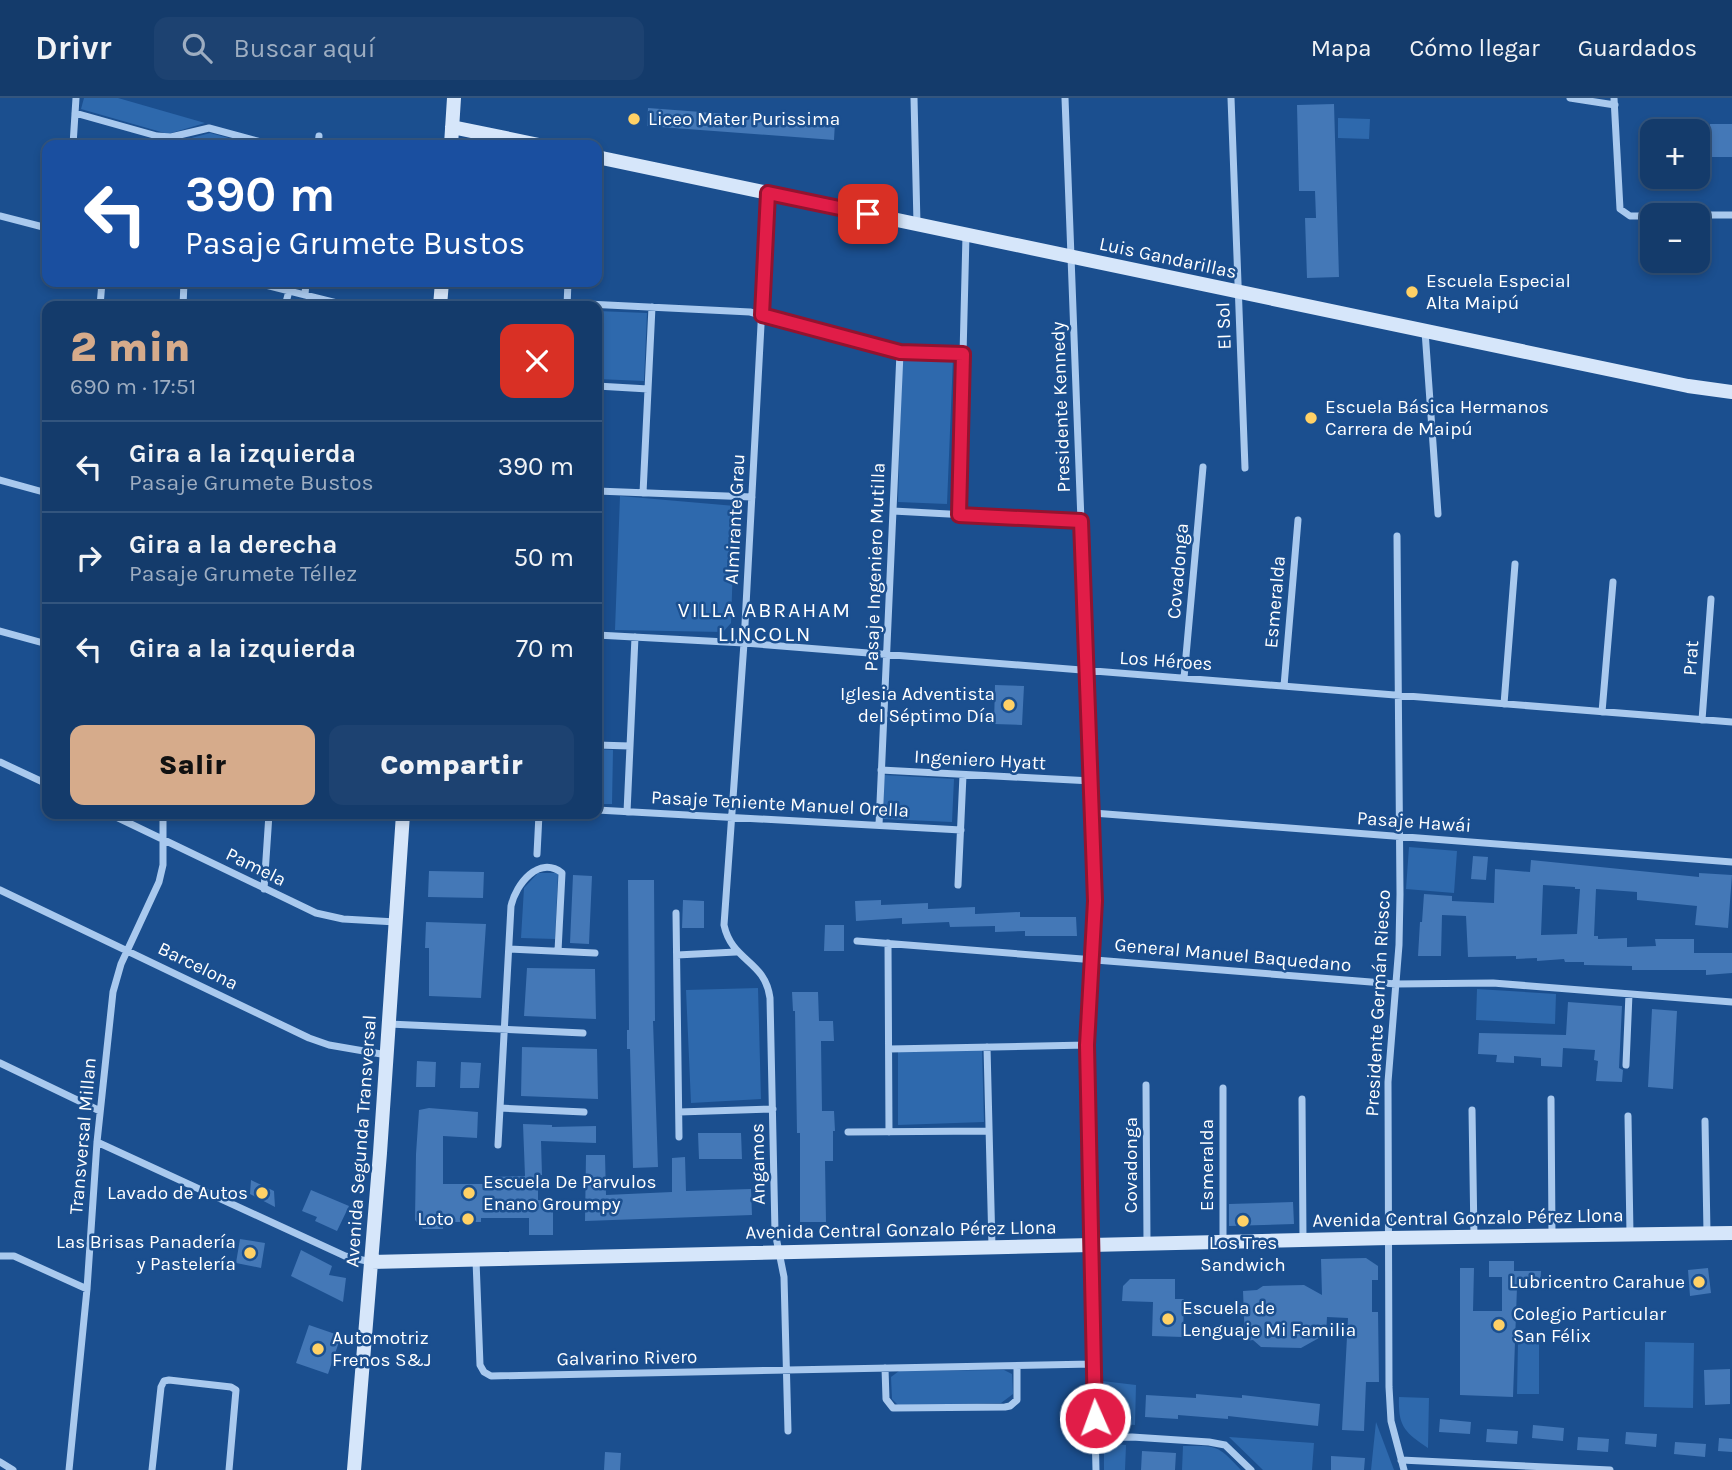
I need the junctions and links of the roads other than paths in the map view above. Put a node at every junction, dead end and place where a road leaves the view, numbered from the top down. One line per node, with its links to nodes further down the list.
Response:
1 (76, 98): 8 (street)
2 (454, 98): 9 (street)
3 (914, 98): 22 (street)
4 (1065, 98): 25 (street, Presidente Kennedy)
5 (1231, 98): 29 (street, El Sol)
6 (1570, 98): 7 (street)
7 (1615, 101): 21 (street)
8 (75, 113): 11 (street); 12 (street)
9 (452, 127): 14 (street); 15 (street)
10 (319, 136): 13 (street)
11 (73, 140)
12 (253, 140)
13 (319, 140)
14 (451, 140)
15 (515, 140)
16 (602, 158): 17 (street, Luis Gandarillas)
17 (768, 193): 22 (street, Luis Gandarillas); 35 (street, Almirante Grau)
18 (1710, 215): 19 (street)
19 (1732, 215)
20 (0, 216): 23 (street)
21 (1640, 216)
22 (917, 225): 24 (street, Luis Gandarillas)
23 (42, 227)
24 (966, 235): 25 (street, Luis Gandarillas); 38 (street)
25 (1071, 257): 29 (street, Luis Gandarillas); 53 (street, Presidente Kennedy)
26 (273, 287): 28 (street)
27 (306, 287): 30 (street)
28 (289, 291): 30 (street); 31 (street)
29 (1238, 292): 36 (street, Luis Gandarillas); 43 (street, El Sol)
30 (305, 295): 32 (street)
31 (286, 301)
32 (329, 301)
33 (602, 305): 34 (street)
34 (652, 307): 35 (street); 40 (street)
35 (762, 315): 37 (street); 48 (street, Almirante Grau)
36 (1425, 331): 41 (street, Luis Gandarillas); 50 (street)
37 (900, 352): 38 (street); 49 (street, Pasaje Ingeniero Mutilla)
38 (963, 354): 51 (street)
39 (602, 386): 40 (street)
40 (648, 389): 47 (street)
41 (1732, 392)
42 (1203, 467): 65 (street, Covadonga)
43 (1245, 468)
44 (0, 480): 46 (street)
45 (602, 491): 47 (street)
46 (42, 492)
47 (643, 493): 48 (street)
48 (752, 497): 62 (street, Almirante Grau)
49 (893, 511): 51 (street); 63 (street, Pasaje Ingeniero Mutilla)
50 (1438, 514)
51 (959, 515): 53 (street)
52 (1298, 520): 66 (street, Esmeralda)
53 (1081, 521): 64 (street, Presidente Kennedy)
54 (1397, 536): 67 (street, Presidente Germán Riesco)
55 (1516, 564): 68 (street)
56 (1613, 582): 69 (street)
57 (1711, 600): 70 (street, Prat)
58 (0, 631): 61 (street)
59 (602, 635): 60 (street, Los Héroes)
60 (635, 637): 62 (street, Los Héroes); 73 (street)
61 (42, 643)
62 (744, 643): 63 (street, Los Héroes); 82 (street, Almirante Grau)
63 (887, 654): 64 (street, Los Héroes); 75 (street, Pasaje Ingeniero Mutilla)
64 (1087, 671): 65 (street, Los Héroes); 77 (street, Presidente Kennedy)
65 (1184, 678): 66 (street, Los Héroes)
66 (1284, 686): 67 (street, Los Héroes)
67 (1398, 695): 68 (street, Los Héroes); 90 (street, Presidente Germán Riesco)
68 (1504, 704): 69 (street, Los Héroes)
69 (1602, 712): 70 (street, Los Héroes)
70 (1702, 720): 71 (street, Los Héroes)
71 (1732, 722)
72 (602, 744): 73 (street)
73 (630, 746): 80 (street)
74 (0, 762): 78 (street)
75 (881, 770): 76 (street, Ingeniero Hyatt); 88 (street, Pasaje Ingeniero Mutilla)
76 (963, 775): 77 (street, Ingeniero Hyatt); 89 (street)
77 (1092, 781): 81 (street, Presidente Kennedy)
78 (42, 782)
79 (602, 810): 80 (street, Pasaje Teniente Manuel Orella)
80 (627, 812): 82 (street, Pasaje Teniente Manuel Orella)
81 (1093, 813): 90 (street, Pasaje Hawái); 107 (street, Presidente Kennedy)
82 (732, 818): 88 (street, Pasaje Teniente Manuel Orella); 104 (street, Almirante Grau)
83 (121, 819): 91 (street, Pamela)
84 (163, 819): 91 (street, Transversal Millan)
85 (269, 819): 95 (street)
86 (404, 819): 98 (street, Avenida Segunda Transversal)
87 (539, 819): 92 (street)
88 (879, 825): 89 (street, Pasaje Teniente Manuel Orella)
89 (961, 830): 94 (street)
90 (1399, 836): 93 (street, Pasaje Hawái); 108 (street, Presidente Germán Riesco)
91 (163, 839): 95 (street, Pamela); 101 (street, Transversal Millan)
92 (537, 854)
93 (1732, 862)
94 (958, 885)
95 (264, 888): 98 (street, Pamela)
96 (0, 890): 101 (street, Barcelona)
97 (676, 913): 106 (street)
98 (396, 922): 111 (street, Avenida Segunda Transversal)
99 (857, 940): 100 (street, General Manuel Baquedano)
100 (888, 943): 107 (street, General Manuel Baquedano); 116 (street)
101 (127, 949): 117 (street, Barcelona); 127 (street, Transversal Millan)
102 (509, 949): 103 (street); 103 (street); 112 (street)
103 (558, 951): 105 (street)
104 (736, 952): 106 (street); 125 (street, Angamos)
105 (595, 953)
106 (677, 955): 129 (street)
107 (1093, 960): 108 (street, General Manuel Baquedano); 114 (street, Presidente Kennedy)
108 (1396, 984): 109 (street, General Manuel Baquedano); 143 (street, Presidente Germán Riesco)
109 (1629, 994): 110 (street, General Manuel Baquedano); 119 (street)
110 (1732, 1002)
111 (389, 1024): 112 (street); 117 (street, Avenida Segunda Transversal)
112 (505, 1029): 113 (street); 124 (street)
113 (583, 1033)
114 (1087, 1045): 115 (street); 147 (street, Presidente Kennedy)
115 (987, 1047): 116 (street); 132 (street)
116 (889, 1049): 134 (street)
117 (388, 1055): 152 (street, Avenida Segunda Transversal)
118 (0, 1063): 127 (street)
119 (1626, 1065)
120 (1146, 1085): 146 (street, Covadonga)
121 (1223, 1088): 145 (street, Esmeralda)
122 (1302, 1099): 144 (street)
123 (1551, 1099): 141 (street)
124 (500, 1108): 128 (street); 137 (street)
125 (773, 1109): 129 (street); 149 (street, Angamos)
126 (1472, 1110): 142 (street)
127 (100, 1111): 136 (street, Transversal Millan)
128 (584, 1112)
129 (679, 1112): 135 (street)
130 (1628, 1116): 140 (street)
131 (1705, 1121): 138 (street)
132 (989, 1131): 134 (street); 148 (street)
133 (848, 1132): 134 (street)
134 (889, 1132)
135 (679, 1138)
136 (97, 1142): 152 (street, Avenida Central Gonzalo Pérez Llona); 153 (street, Transversal Millan)
137 (498, 1145)
138 (1707, 1233): 139 (street, Avenida Central Gonzalo Pérez Llona); 140 (street, Avenida Central Gonzalo Pérez Llona)
139 (1732, 1233)
140 (1630, 1235): 141 (street, Avenida Central Gonzalo Pérez Llona)
141 (1552, 1236): 142 (street, Avenida Central Gonzalo Pérez Llona)
142 (1474, 1237): 143 (street, Avenida Central Gonzalo Pérez Llona)
143 (1389, 1238): 144 (street, Avenida Central Gonzalo Pérez Llona); 160 (street, Presidente Germán Riesco)
144 (1303, 1240): 145 (street, Avenida Central Gonzalo Pérez Llona)
145 (1223, 1242): 146 (street, Avenida Central Gonzalo Pérez Llona)
146 (1147, 1244): 147 (street, Avenida Central Gonzalo Pérez Llona)
147 (1090, 1245): 148 (street, Avenida Central Gonzalo Pérez Llona); 154 (street, Presidente Kennedy)
148 (992, 1247): 149 (street, Avenida Central Gonzalo Pérez Llona)
149 (780, 1252): 151 (street, Avenida Central Gonzalo Pérez Llona); 157 (street, Angamos)
150 (0, 1256): 153 (street)
151 (477, 1259): 152 (street, Avenida Central Gonzalo Pérez Llona); 157 (street, Galvarino Rivero)
152 (371, 1262): 166 (street, Avenida Segunda Transversal)
153 (87, 1289): 163 (street, Transversal Millan)
154 (1093, 1364): 155 (street, Galvarino Rivero); 159 (street, Presidente Kennedy)
155 (1017, 1366): 156 (street, Galvarino Rivero); 156 (street)
156 (885, 1368): 157 (street, Galvarino Rivero)
157 (786, 1370): 158 (street, Angamos)
158 (788, 1431)
159 (1096, 1438): 167 (street, Presidente Kennedy); 168 (street)
160 (1401, 1460): 169 (street, Presidente Germán Riesco); 170 (street)
161 (0, 1462): 162 (street)
162 (13, 1470)
163 (69, 1470)
164 (152, 1470): 165 (street)
165 (229, 1470)
166 (354, 1470)
167 (1096, 1470)
168 (1251, 1470)
169 (1404, 1470)
170 (1610, 1470)

